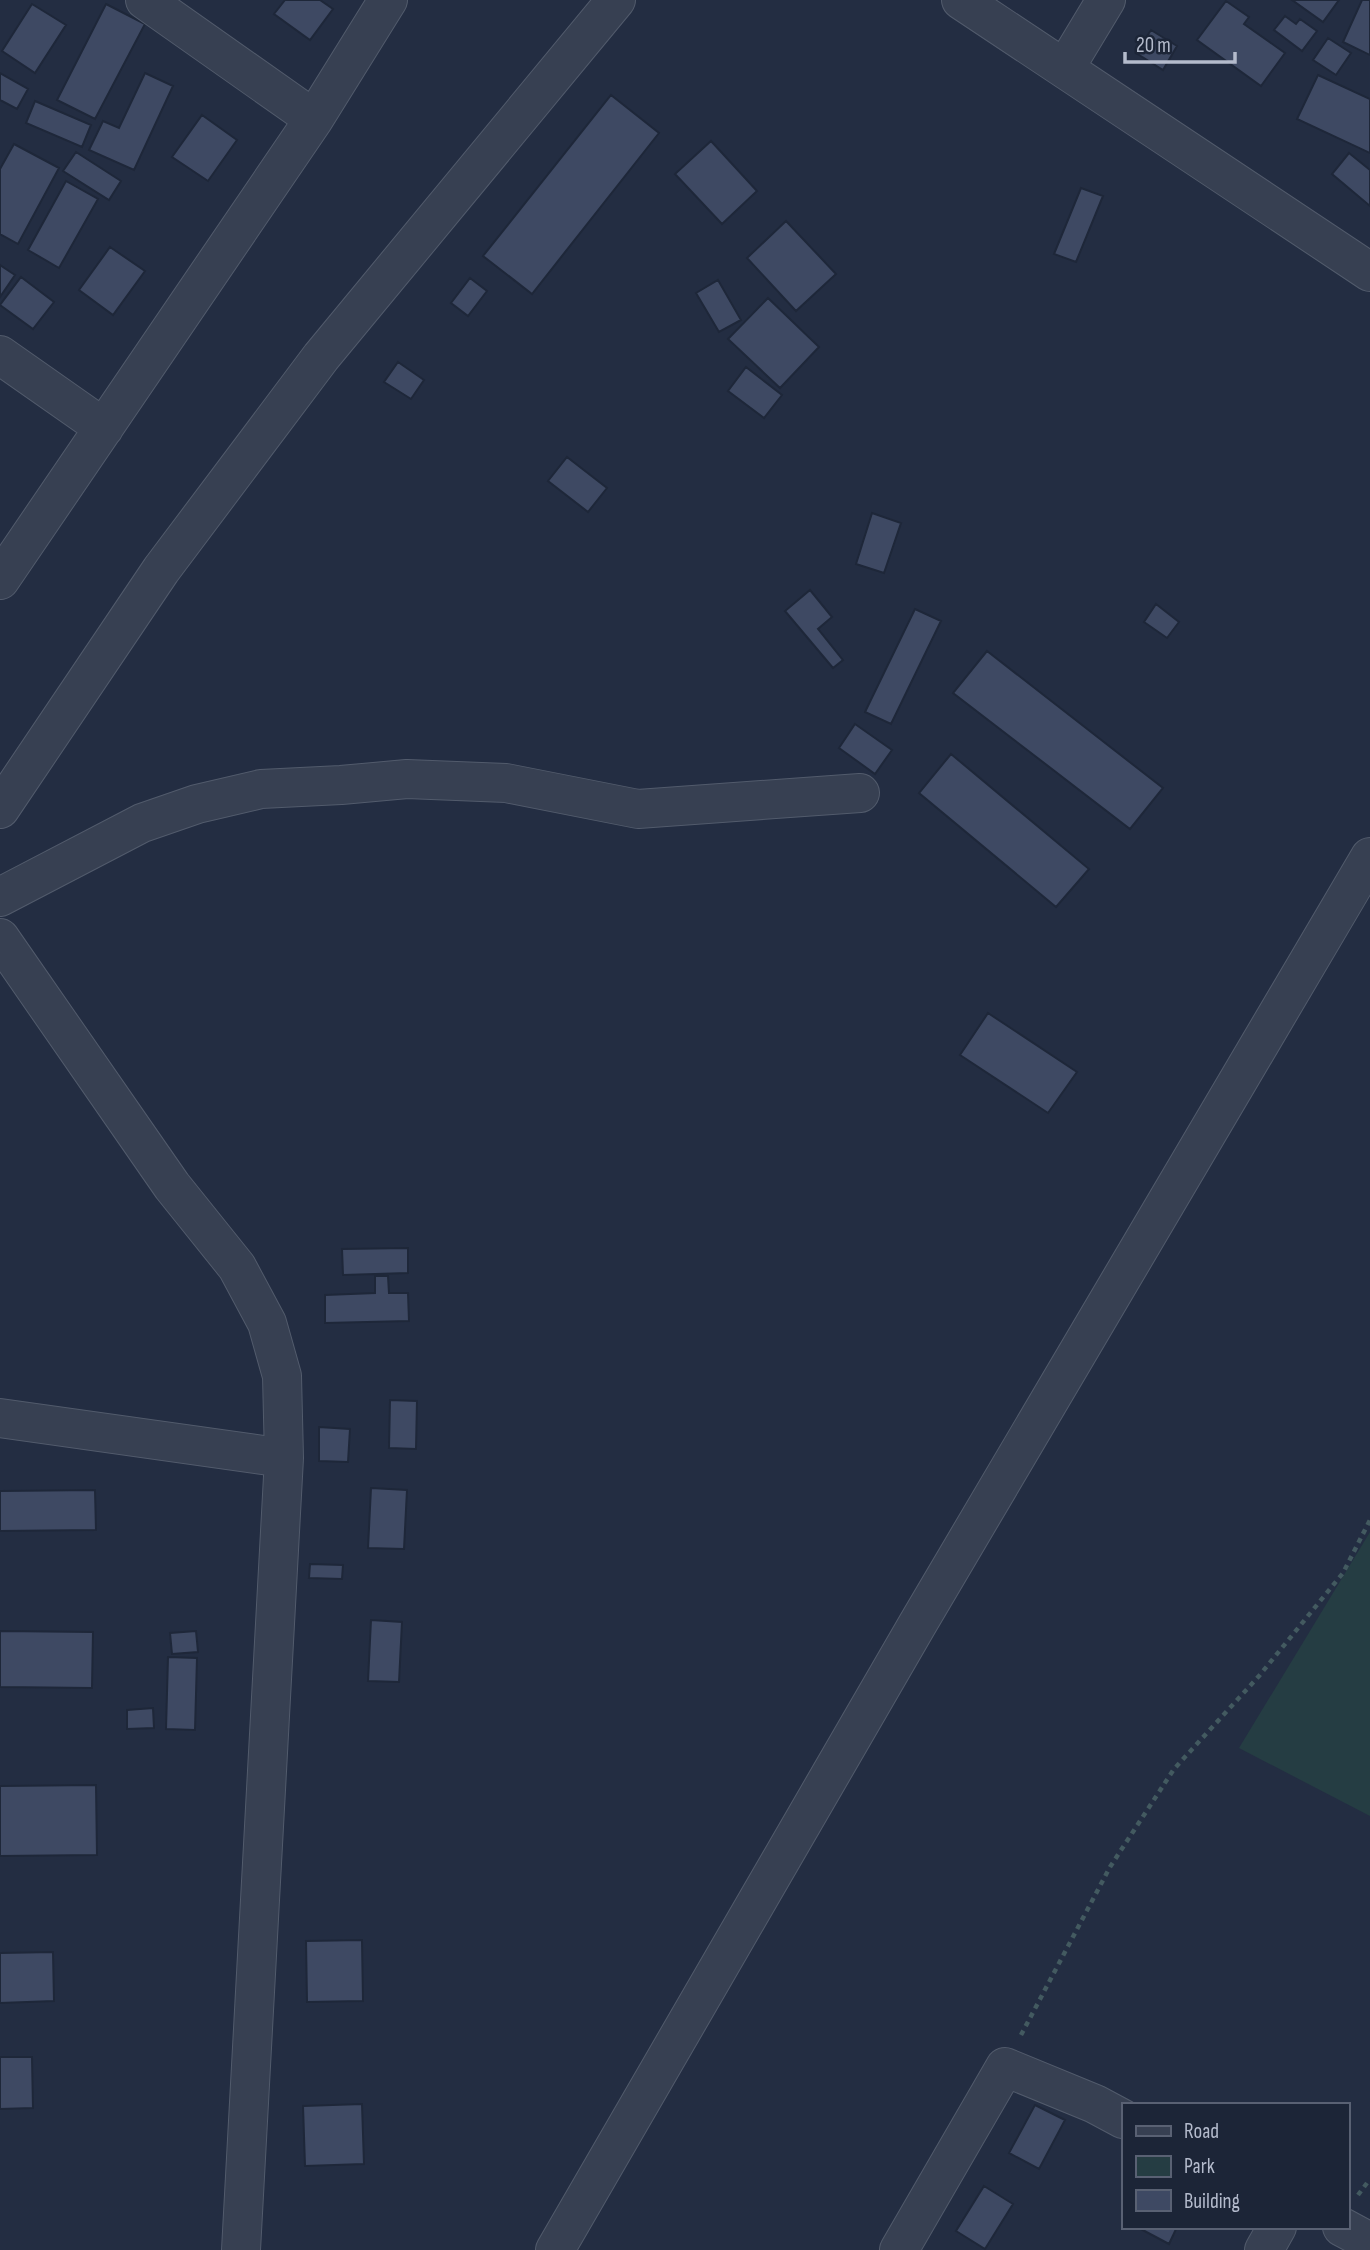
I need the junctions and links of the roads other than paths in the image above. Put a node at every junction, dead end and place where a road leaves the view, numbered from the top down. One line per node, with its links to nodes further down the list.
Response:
1 (145, 0): 7 (street)
2 (388, 0): 7 (street)
3 (616, 0): 13 (street)
4 (961, 0): 6 (street)
5 (1105, 0): 6 (street)
6 (1065, 68): 8 (street)
7 (314, 119): 10 (street)
8 (1370, 272)
9 (0, 355): 10 (street)
10 (104, 428): 11 (street)
11 (0, 580)
12 (860, 793): 15 (street)
13 (0, 809)
14 (1370, 857): 24 (street)
15 (0, 897)
16 (0, 938): 18 (street)
17 (0, 1418): 18 (street)
18 (284, 1458): 23 (street)
19 (1122, 2118): 25 (street)
20 (1277, 2229): 26 (street)
21 (1346, 2229): 22 (street)
22 (1370, 2242)
23 (241, 2250)
24 (555, 2250)
25 (899, 2250)
26 (1264, 2250)

